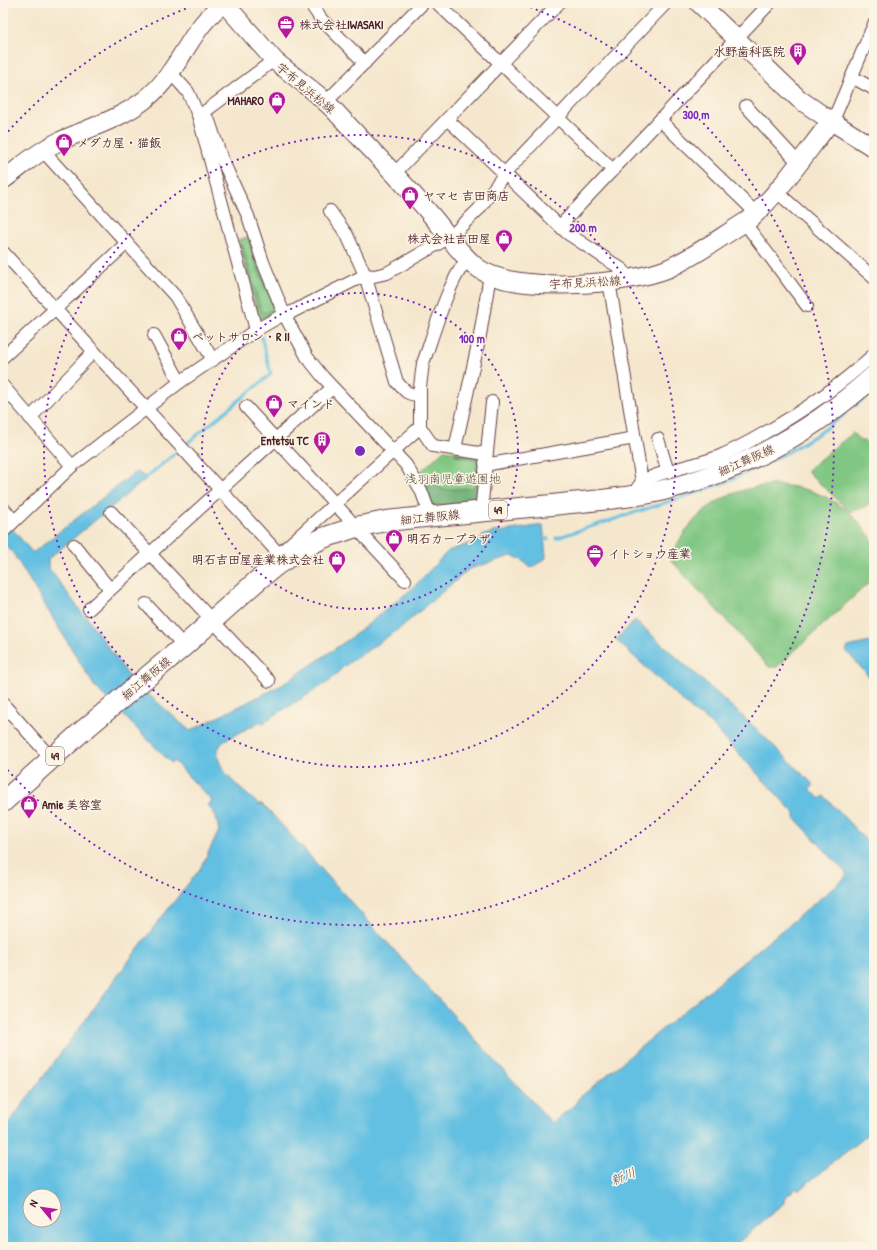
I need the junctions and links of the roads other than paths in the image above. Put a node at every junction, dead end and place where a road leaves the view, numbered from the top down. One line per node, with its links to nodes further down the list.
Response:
1 (223, 3): 11 (main road, 宇布見浜松線); 14 (main road)
2 (310, 3): 12 (street)
3 (423, 3): 12 (street)
4 (437, 3): 13 (street)
5 (559, 3): 13 (street)
6 (666, 3): 20 (street)
7 (699, 3): 10 (main road)
8 (770, 3): 10 (street)
9 (874, 24): 15 (street)
10 (736, 39): 22 (street); 23 (main road)
11 (274, 60): 17 (main road, 宇布見浜松線); 19 (street)
12 (365, 63): 17 (street)
13 (500, 64): 20 (street); 21 (street)
14 (171, 73): 19 (street); 25 (main road)
15 (852, 78): 16 (street); 23 (street)
16 (874, 89)
17 (326, 102): 28 (main road, 宇布見浜松線)
18 (746, 106): 26 (street)
19 (200, 114): 45 (street); 46 (street)
20 (558, 118): 27 (street); 29 (street)
21 (447, 119): 28 (street); 29 (street)
22 (660, 120): 27 (street); 33 (street)
23 (831, 121): 24 (main road); 26 (main road, 宇布見浜松線)
24 (874, 148)
25 (43, 151): 30 (main road); 36 (street)
26 (799, 162): 31 (main road, 宇布見浜松線)
27 (613, 170): 34 (street)
28 (394, 174): 35 (main road, 宇布見浜松線)
29 (504, 174): 34 (street); 35 (street)
30 (3, 180)
31 (776, 191): 33 (main road, 宇布見浜松線); 41 (street)
32 (330, 211): 39 (street)
33 (750, 218): 42 (main road, 宇布見浜松線); 43 (street)
34 (560, 226): 42 (street)
35 (450, 237): 38 (main road, 宇布見浜松線); 39 (street)
36 (128, 243): 44 (street); 51 (street)
37 (3, 252): 44 (street)
38 (468, 260): 40 (main road, 宇布見浜松線); 56 (street)
39 (365, 276): 45 (street); 56 (street)
40 (491, 276): 42 (main road, 宇布見浜松線); 65 (street)
41 (874, 278)
42 (617, 280): 62 (street)
43 (807, 306)
44 (55, 309): 48 (street); 50 (street)
45 (284, 314): 46 (street); 55 (street)
46 (256, 330): 51 (street)
47 (154, 335): 53 (street)
48 (94, 351): 59 (street); 60 (street)
49 (874, 354): 69 (street)
50 (3, 357)
51 (213, 360): 53 (street)
52 (874, 376): 70 (main road, 細江舞阪線 / 49)
53 (180, 382): 59 (street)
54 (3, 386): 60 (street)
55 (332, 388): 64 (street); 66 (street)
56 (420, 395): 61 (street)
57 (492, 402): 67 (street)
58 (246, 407): 64 (street)
59 (147, 409): 68 (street); 71 (street)
60 (30, 418): 68 (street)
61 (420, 428): 65 (street); 66 (street)
62 (635, 438): 67 (street); 70 (street)
63 (658, 439): 69 (street)
64 (275, 440): 71 (street); 72 (street)
65 (455, 449): 67 (street)
66 (393, 452): 72 (street); 76 (street)
67 (485, 458): 75 (street)
68 (72, 466): 78 (street)
69 (668, 472): 70 (street)
70 (639, 489): 75 (main road, 細江舞阪線 / 49)
71 (220, 490): 80 (street); 81 (street)
72 (335, 504): 77 (street); 81 (street)
73 (3, 508): 78 (street)
74 (111, 512): 80 (street)
75 (481, 512): 76 (main road, 細江舞阪線 / 49)
76 (428, 517): 77 (main road, 細江舞阪線 / 49)
77 (354, 523): 81 (main road, 細江舞阪線 / 49); 82 (street)
78 (9, 526)
79 (74, 545): 83 (street)
80 (150, 553): 83 (street); 86 (street)
81 (281, 557): 86 (main road, 細江舞阪線 / 49)
82 (405, 580)
83 (110, 589): 85 (street)
84 (146, 604): 87 (street)
85 (89, 609)
86 (213, 620): 87 (main road, 細江舞阪線 / 49); 88 (street)
87 (184, 646): 90 (main road, 細江舞阪線 / 49)
88 (269, 682)
89 (3, 704): 90 (street)
90 (52, 759): 91 (main road, 細江舞阪線 / 49)
91 (3, 802)

